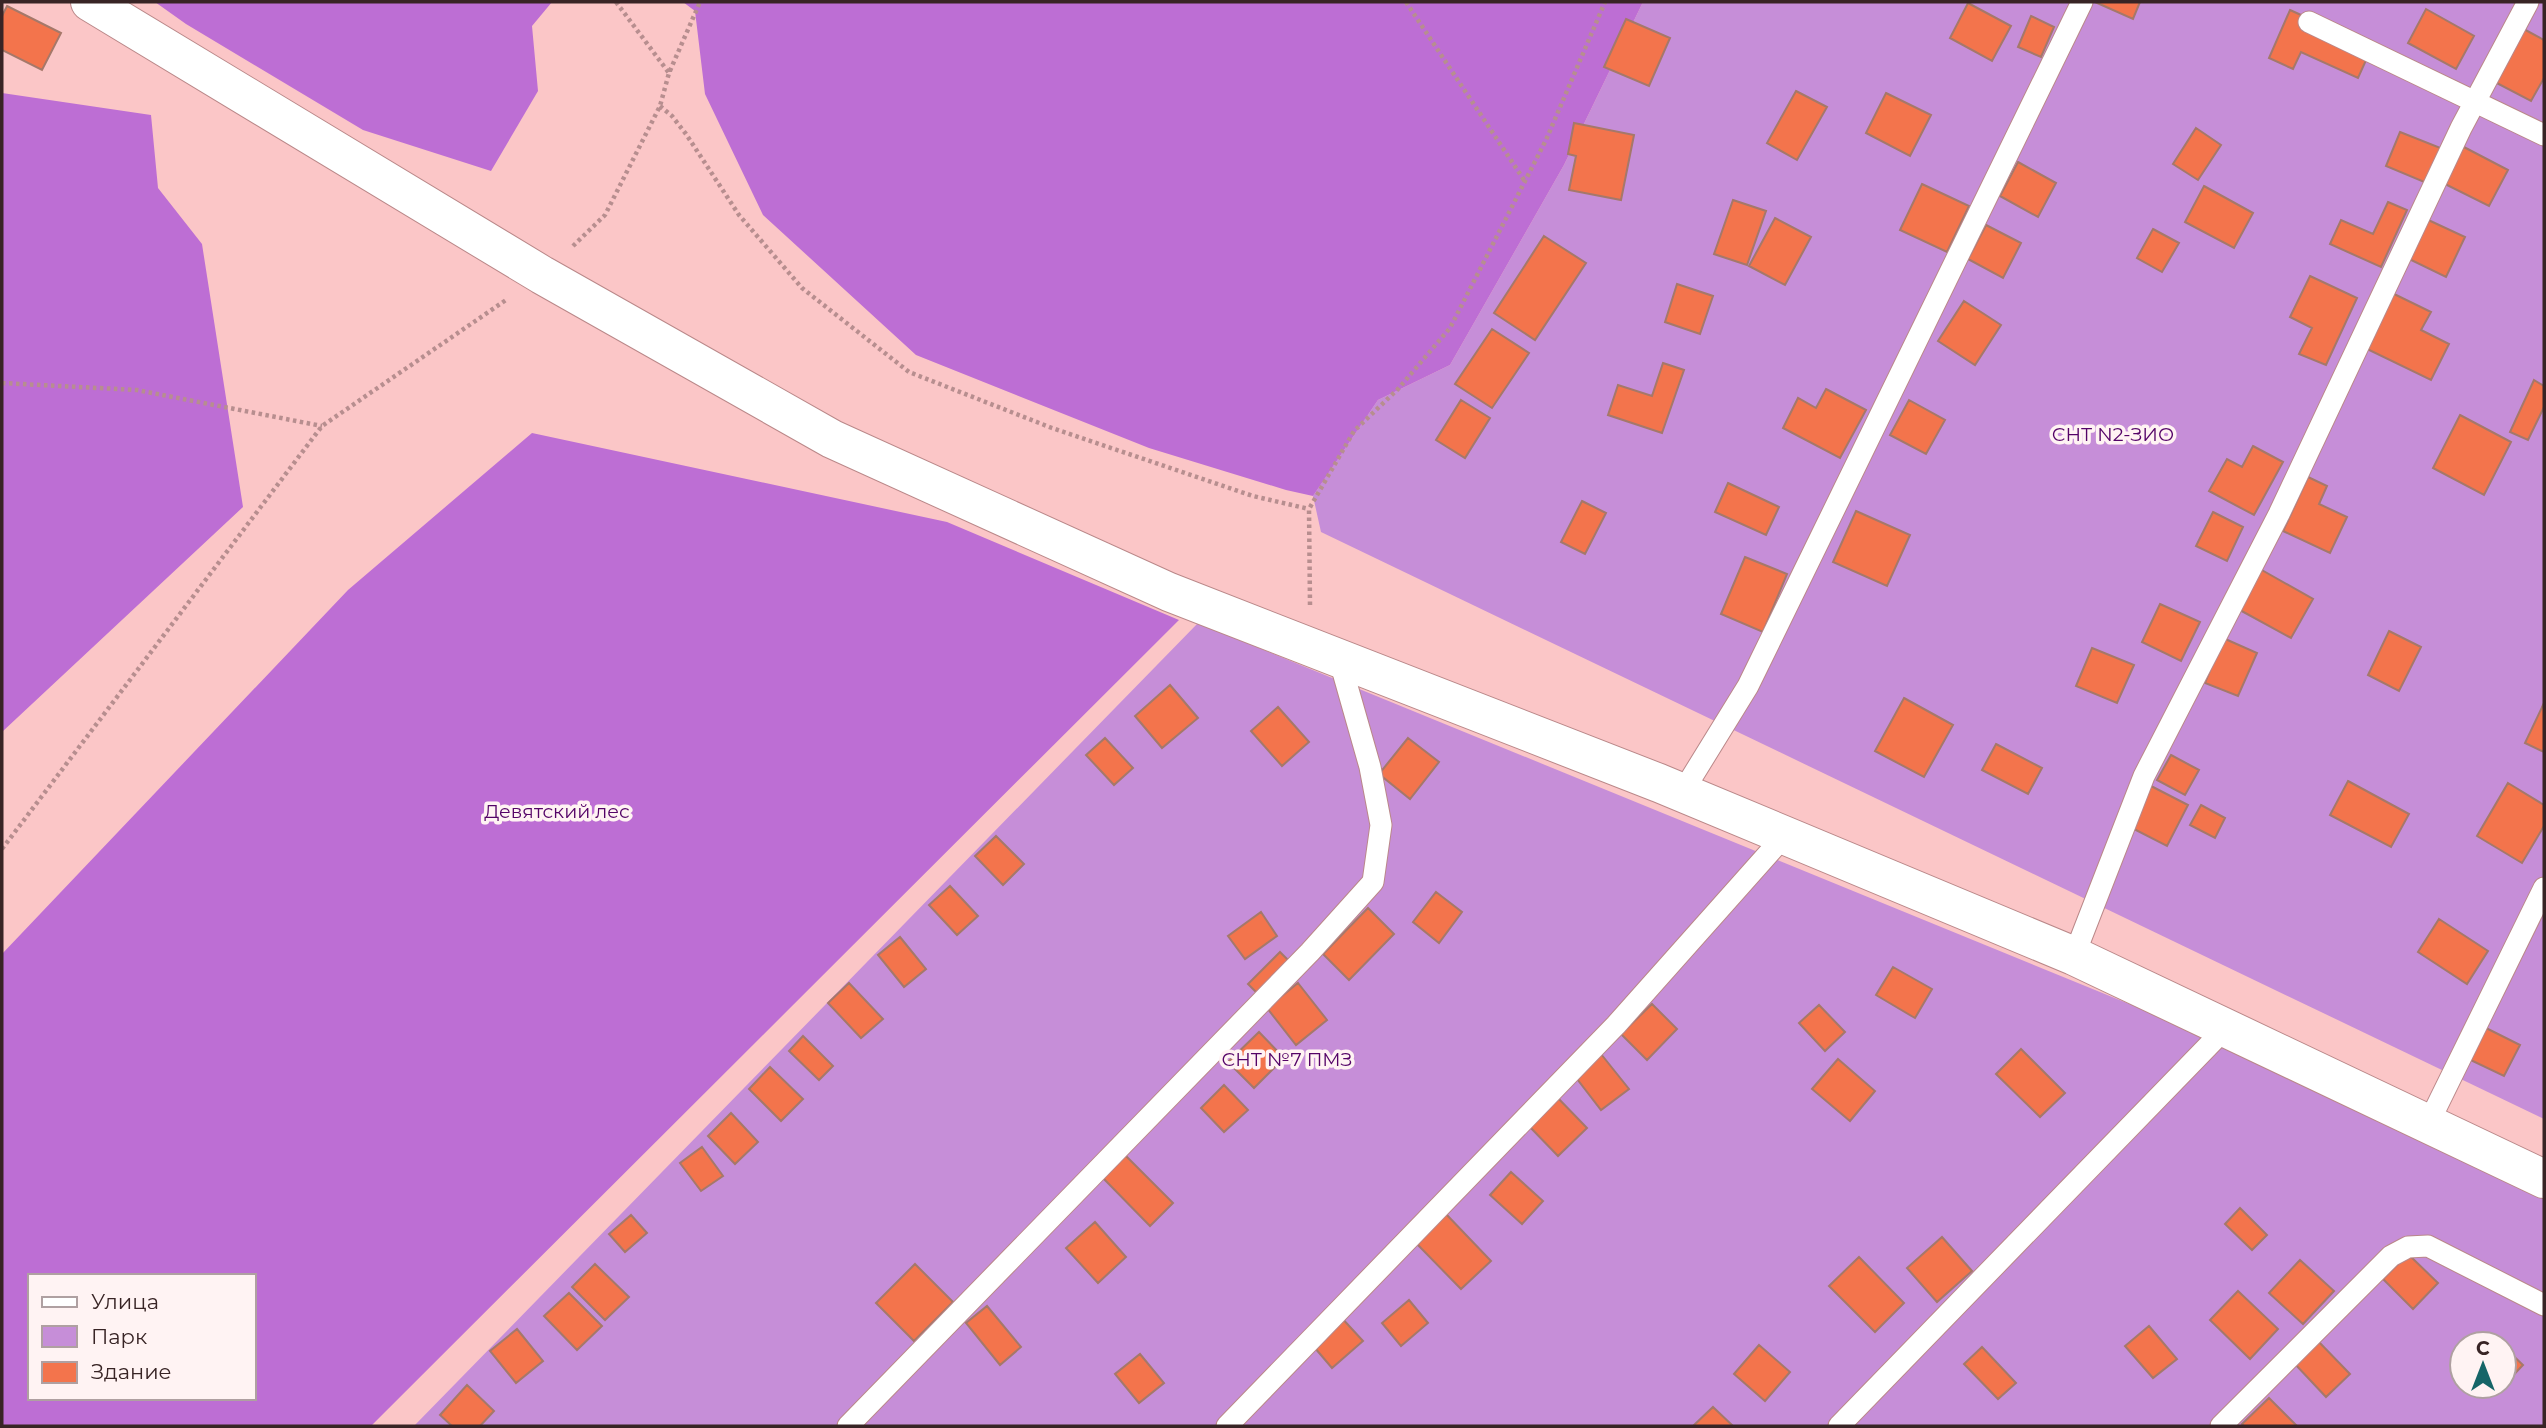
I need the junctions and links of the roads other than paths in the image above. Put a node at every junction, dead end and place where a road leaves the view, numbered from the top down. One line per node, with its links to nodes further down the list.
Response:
1 (90, 2): 7 (street)
2 (2082, 2): 8 (lane)
3 (2528, 2): 5 (lane)
4 (2309, 22): 5 (lane)
5 (2475, 102): 6 (lane); 11 (lane)
6 (2544, 135)
7 (1334, 655): 8 (street); 16 (lane)
8 (1682, 793): 9 (street)
9 (1786, 834): 11 (street); 17 (lane)
10 (2544, 888): 13 (lane)
11 (2074, 956): 13 (street)
12 (2215, 1039): 18 (lane)
13 (2428, 1124): 14 (street)
14 (2544, 1179)
15 (2544, 1304): 19 (lane)
16 (848, 1426)
17 (1227, 1426)
18 (1839, 1426)
19 (2221, 1426)

